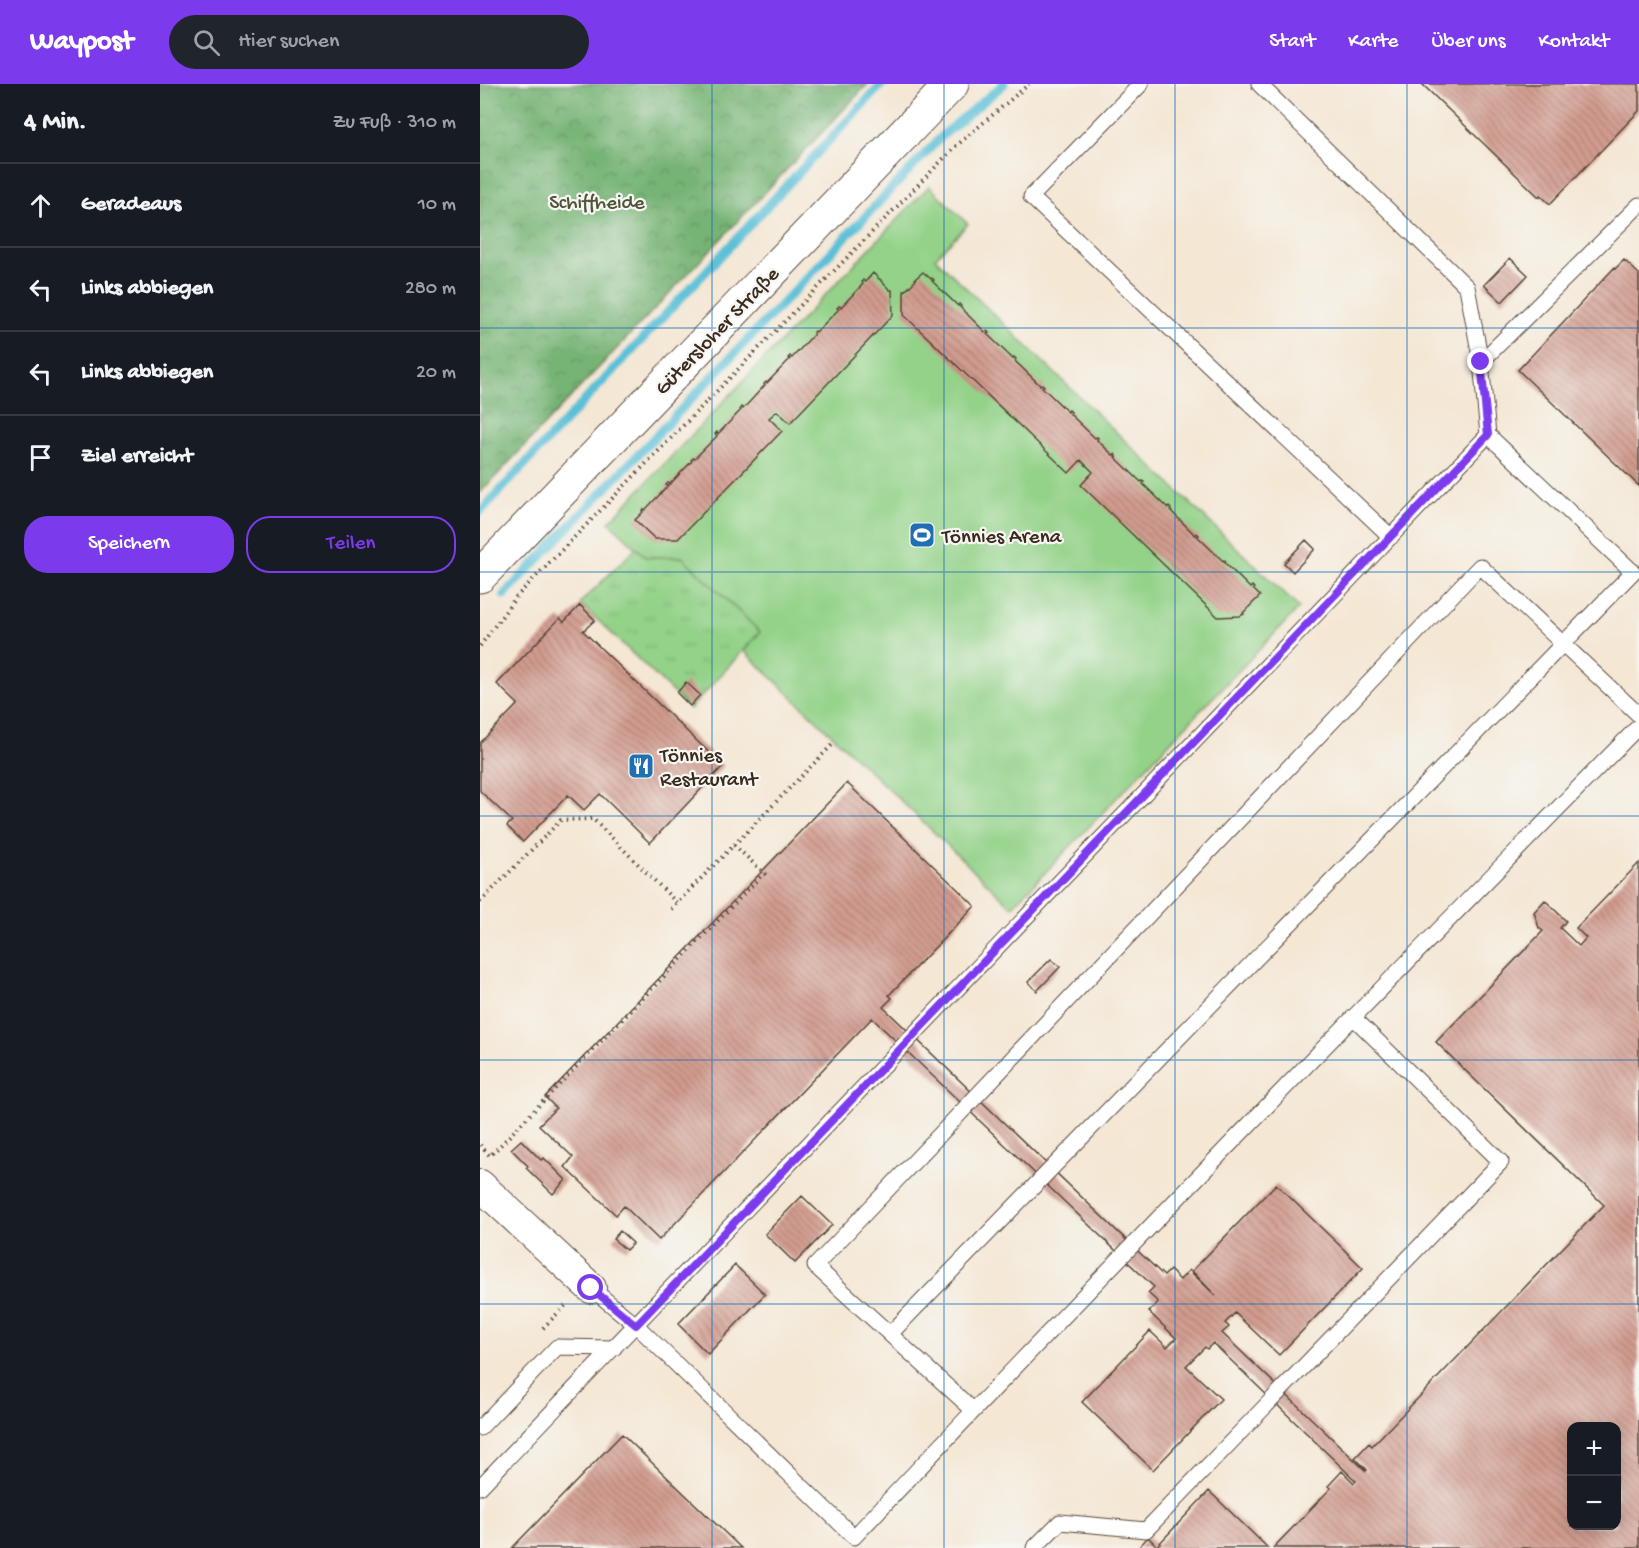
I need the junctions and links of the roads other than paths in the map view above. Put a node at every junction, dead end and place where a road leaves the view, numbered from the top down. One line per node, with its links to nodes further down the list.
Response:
1 (952, 84): 9 (main road, Gütersloher Straße)
2 (1141, 84): 7 (lane)
3 (1258, 84): 5 (lane)
4 (1639, 205): 5 (lane)
5 (1481, 362): 6 (lane)
6 (1488, 435): 7 (lane); 8 (lane)
7 (1391, 537): 16 (lane)
8 (1636, 571): 10 (lane)
9 (480, 576)
10 (1564, 644): 11 (lane); 17 (lane); 17 (lane)
11 (1639, 715)
12 (1639, 726): 13 (lane)
13 (1353, 1017): 19 (lane); 24 (lane)
14 (480, 1185): 15 (street)
15 (591, 1288): 16 (lane)
16 (636, 1325): 18 (lane); 22 (lane)
17 (890, 1334): 19 (lane)
18 (614, 1348): 20 (lane); 21 (lane)
19 (973, 1410): 22 (lane)
20 (480, 1428)
21 (480, 1487)
22 (854, 1537): 23 (lane)
23 (865, 1548)
24 (1034, 1548)

